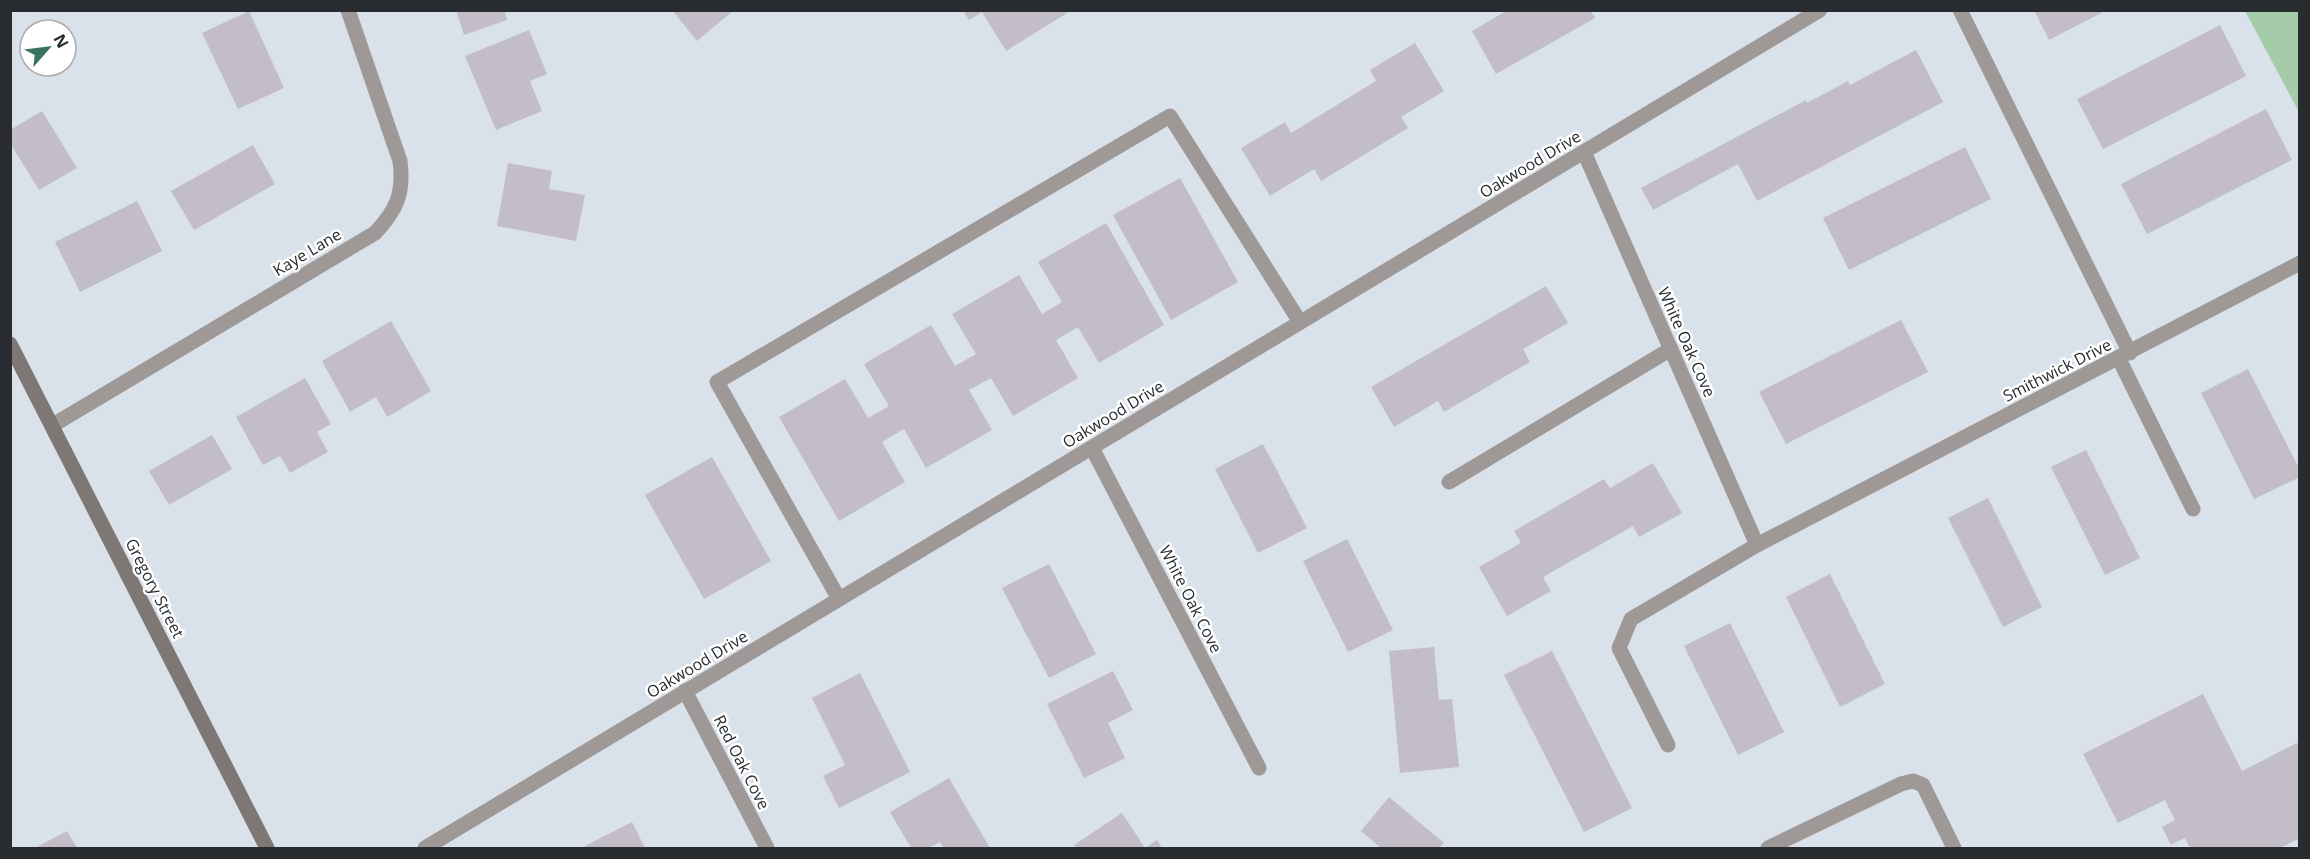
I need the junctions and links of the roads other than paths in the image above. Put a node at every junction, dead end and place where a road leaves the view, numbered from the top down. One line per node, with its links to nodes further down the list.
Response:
1 (348, 10): 10 (street, Kaye Lane)
2 (1820, 10): 4 (street, Oakwood Drive)
3 (1960, 10): 9 (street, Smithwick Drive)
4 (1584, 152): 6 (street, Oakwood Drive); 8 (street, White Oak Cove)
5 (2300, 263): 9 (street)
6 (1300, 322): 11 (street, Oakwood Drive); 15 (street)
7 (10, 344): 10 (street, Gregory Street)
8 (1671, 349): 12 (street); 14 (street, White Oak Cove)
9 (2124, 356): 13 (street); 14 (street, Smithwick Drive)
10 (53, 425): 19 (street, Gregory Street)
11 (1092, 447): 15 (street, Oakwood Drive); 18 (street, White Oak Cove)
12 (1449, 482)
13 (2193, 509)
14 (1757, 545): 17 (street, Smithwick Drive)
15 (839, 599): 16 (street, Oakwood Drive)
16 (685, 691): 20 (street, Oakwood Drive); 21 (street, Red Oak Cove)
17 (1668, 745)
18 (1259, 768)
19 (267, 849)
20 (425, 849)
21 (767, 849)
22 (1768, 849): 23 (street)
23 (1954, 849)

